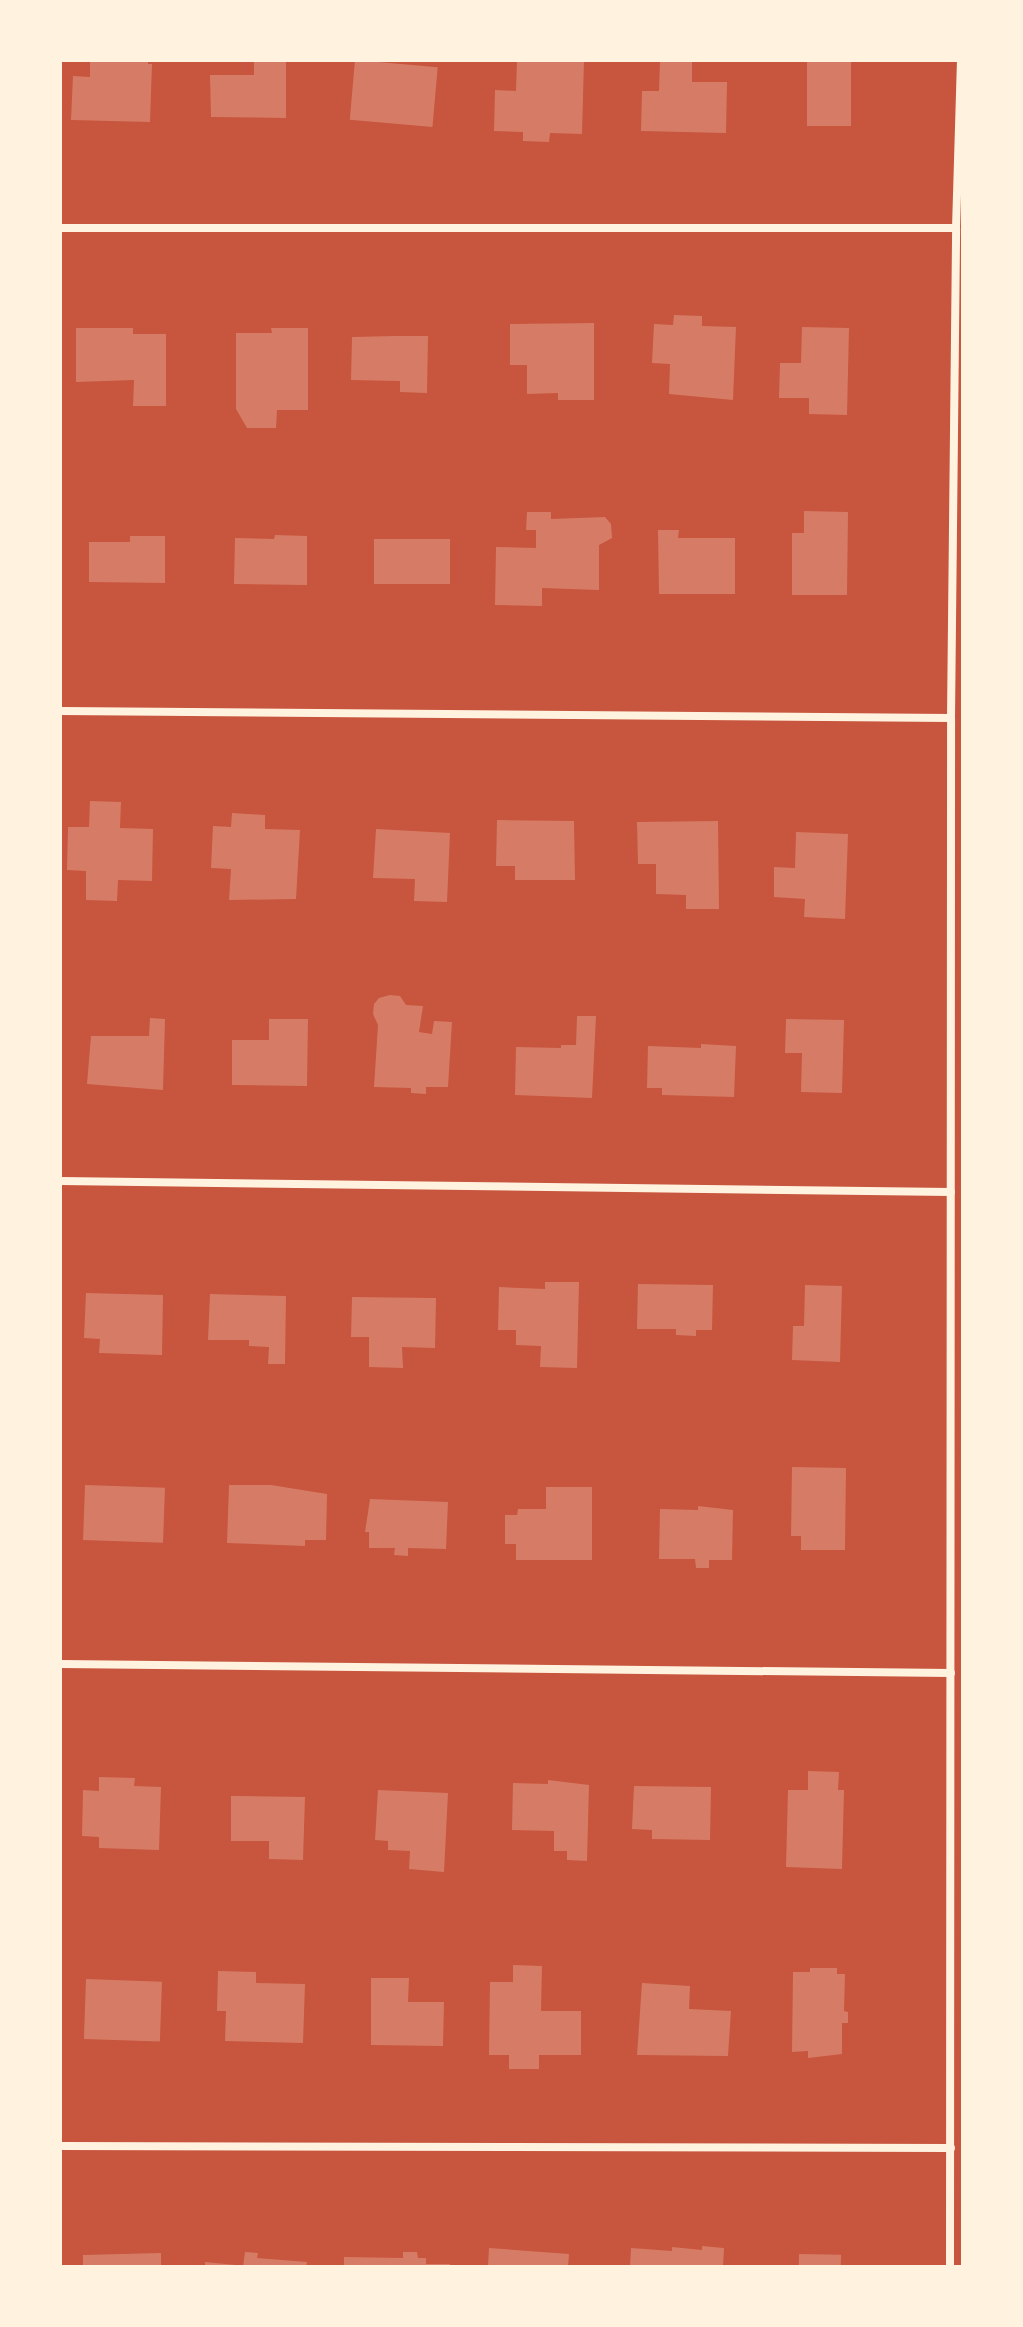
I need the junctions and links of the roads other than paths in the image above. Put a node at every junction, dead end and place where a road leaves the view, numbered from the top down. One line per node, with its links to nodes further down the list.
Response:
1 (961, 60): 3 (street)
2 (60, 228): 3 (street)
3 (956, 228): 5 (street)
4 (60, 711): 5 (street)
5 (951, 718): 7 (street)
6 (60, 1181): 7 (street)
7 (951, 1192): 9 (street)
8 (60, 1664): 9 (street)
9 (951, 1673): 11 (street)
10 (60, 2146): 11 (street)
11 (951, 2148): 12 (street)
12 (950, 2267)

